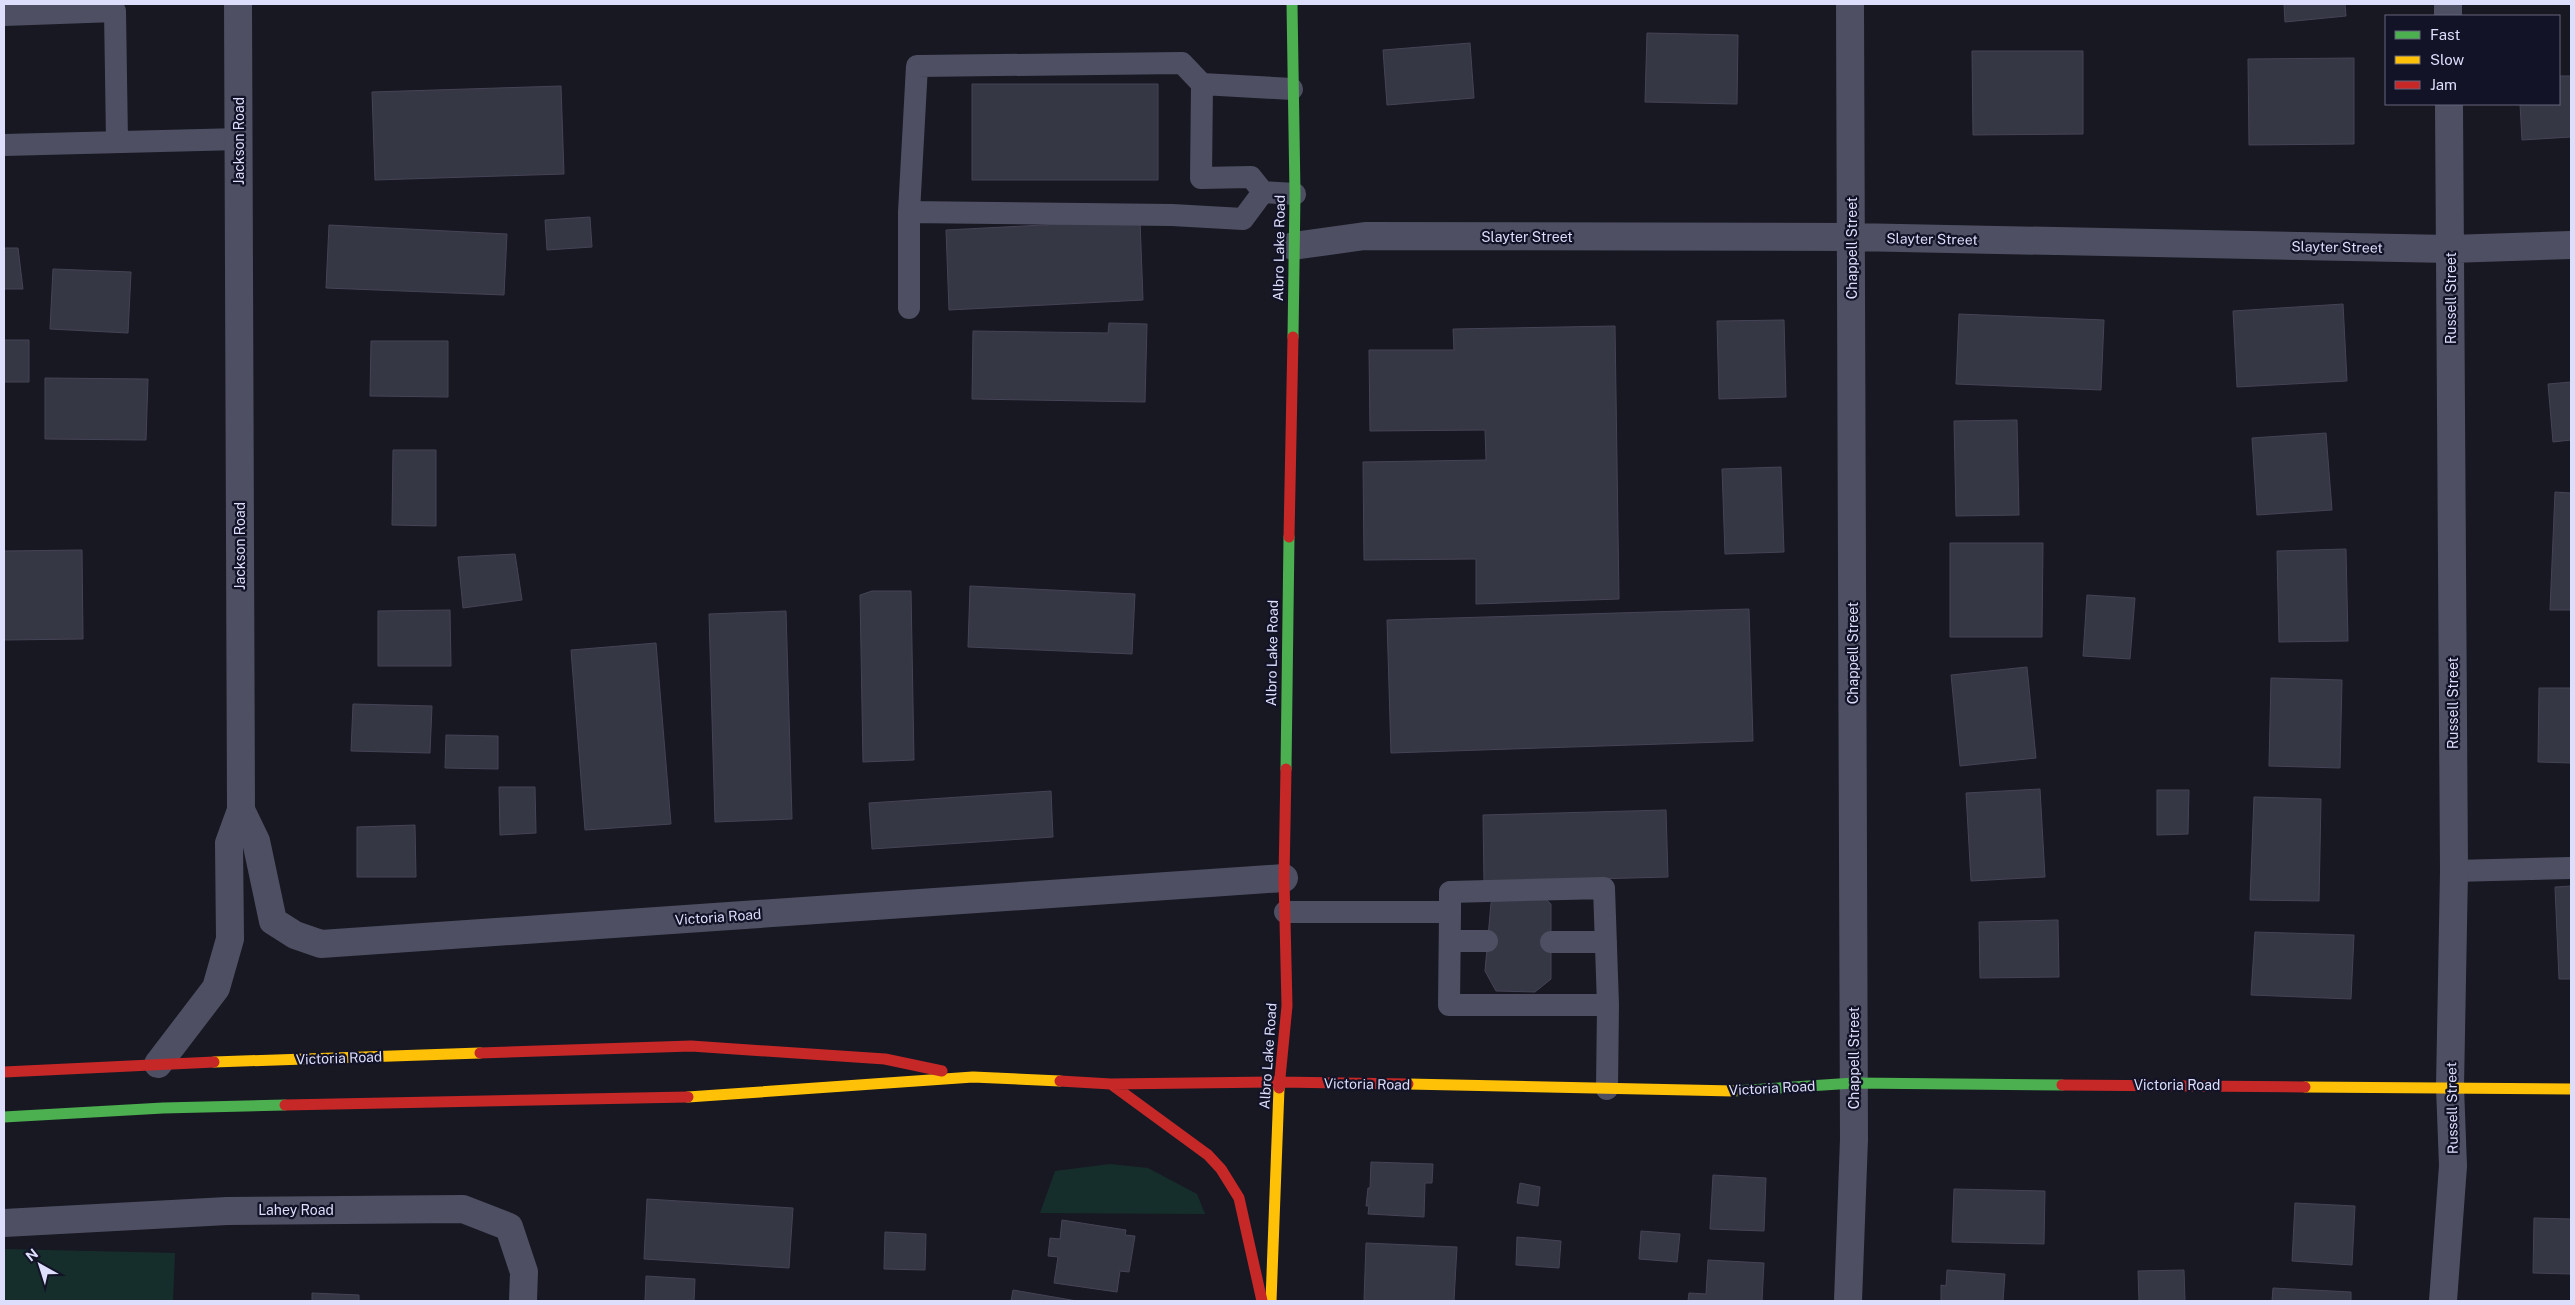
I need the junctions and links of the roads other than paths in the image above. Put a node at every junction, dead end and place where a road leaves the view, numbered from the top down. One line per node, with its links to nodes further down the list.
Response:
1 (238, 4): 8 (street, Jackson Road)
2 (1292, 4): 6 (main road, Albro Lake Road)
3 (1850, 4): 14 (street, Chappell Street)
4 (4, 15): 9 (lane)
5 (1202, 84): 6 (lane); 11 (lane); 13 (lane)
6 (1292, 88): 12 (main road, Albro Lake Road)
7 (2449, 105): 17 (street, Russell Street)
8 (240, 139): 9 (lane); 19 (street, Jackson Road)
9 (117, 141): 10 (lane)
10 (4, 145)
11 (1263, 192): 12 (lane); 13 (lane)
12 (1295, 194): 16 (main road, Albro Lake Road)
13 (909, 212): 18 (lane)
14 (1852, 237): 16 (street, Slayter Street); 17 (street, Slayter Street); 34 (street, Chappell Street)
15 (2571, 244): 17 (street, Slayter Street)
16 (1294, 246): 22 (main road, Albro Lake Road)
17 (2450, 249): 21 (street, Russell Street)
18 (909, 308)
19 (241, 810): 22 (street, Victoria Road); 30 (street, Jackson Road)
20 (2571, 868): 21 (lane)
21 (2454, 871): 36 (street, Russell Street)
22 (1284, 878): 23 (main road, Albro Lake Road)
23 (1285, 912): 24 (lane); 33 (main road, Albro Lake Road)
24 (1450, 912): 25 (lane); 28 (lane)
25 (1450, 941): 26 (lane); 29 (lane)
26 (1487, 941)
27 (1551, 942): 28 (lane)
28 (1606, 942): 29 (lane)
29 (1608, 1005): 38 (lane)
30 (158, 1064): 31 (main road, Victoria Road); 32 (main road, Victoria Road)
31 (4, 1072)
32 (973, 1078): 35 (main road, Victoria Road); 39 (main road, Victoria Road)
33 (1279, 1082): 35 (main road, Victoria Road); 38 (main road, Victoria Road); 43 (main road, Albro Lake Road)
34 (1854, 1083): 36 (main road, Victoria Road); 38 (main road, Victoria Road); 44 (street, Chappell Street)
35 (1111, 1084): 42 (main road)
36 (2450, 1087): 37 (main road, Victoria Road); 45 (street, Russell Street)
37 (2571, 1088)
38 (1607, 1089)
39 (4, 1117)
40 (4, 1223): 41 (street, Lahey Road)
41 (523, 1301)
42 (1262, 1301)
43 (1271, 1301)
44 (1848, 1301)
45 (2443, 1301)

